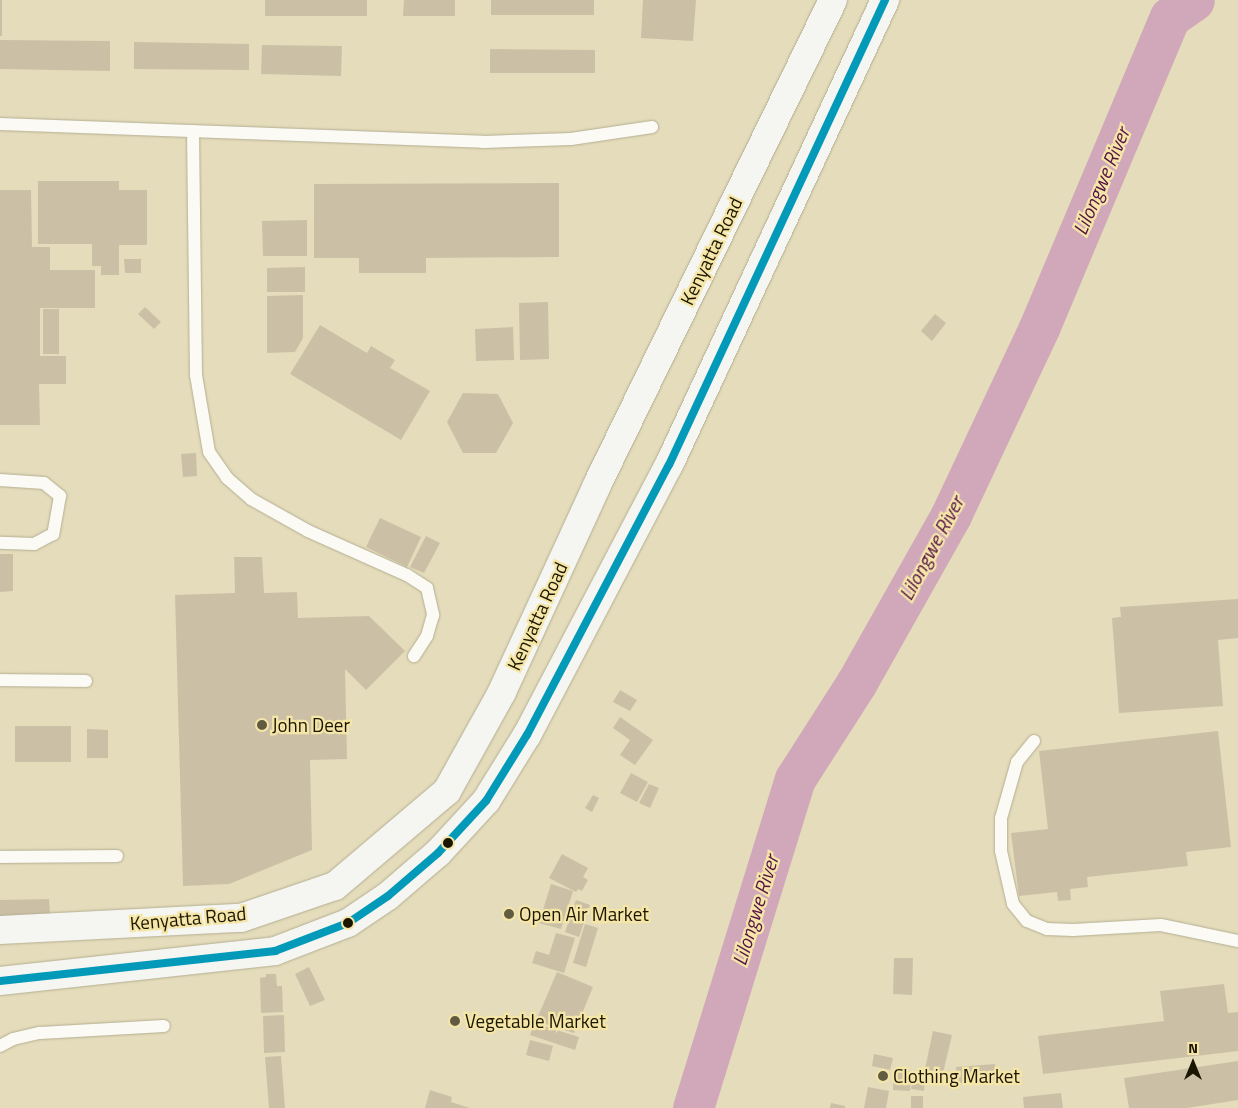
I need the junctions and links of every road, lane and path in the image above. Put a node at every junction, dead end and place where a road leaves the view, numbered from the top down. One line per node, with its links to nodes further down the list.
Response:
1 (833, 0): 14 (main road, Kenyatta Road)
2 (885, 0): 16 (main road)
3 (0, 124): 5 (lane)
4 (652, 127): 5 (lane)
5 (193, 131): 8 (lane)
6 (0, 480): 7 (lane)
7 (0, 543)
8 (414, 656)
9 (0, 680): 10 (lane)
10 (86, 681)
11 (1034, 741): 15 (lane)
12 (117, 856): 13 (lane)
13 (0, 857)
14 (0, 930)
15 (1238, 941)
16 (0, 981)
17 (164, 1026): 18 (lane)
18 (0, 1046)

